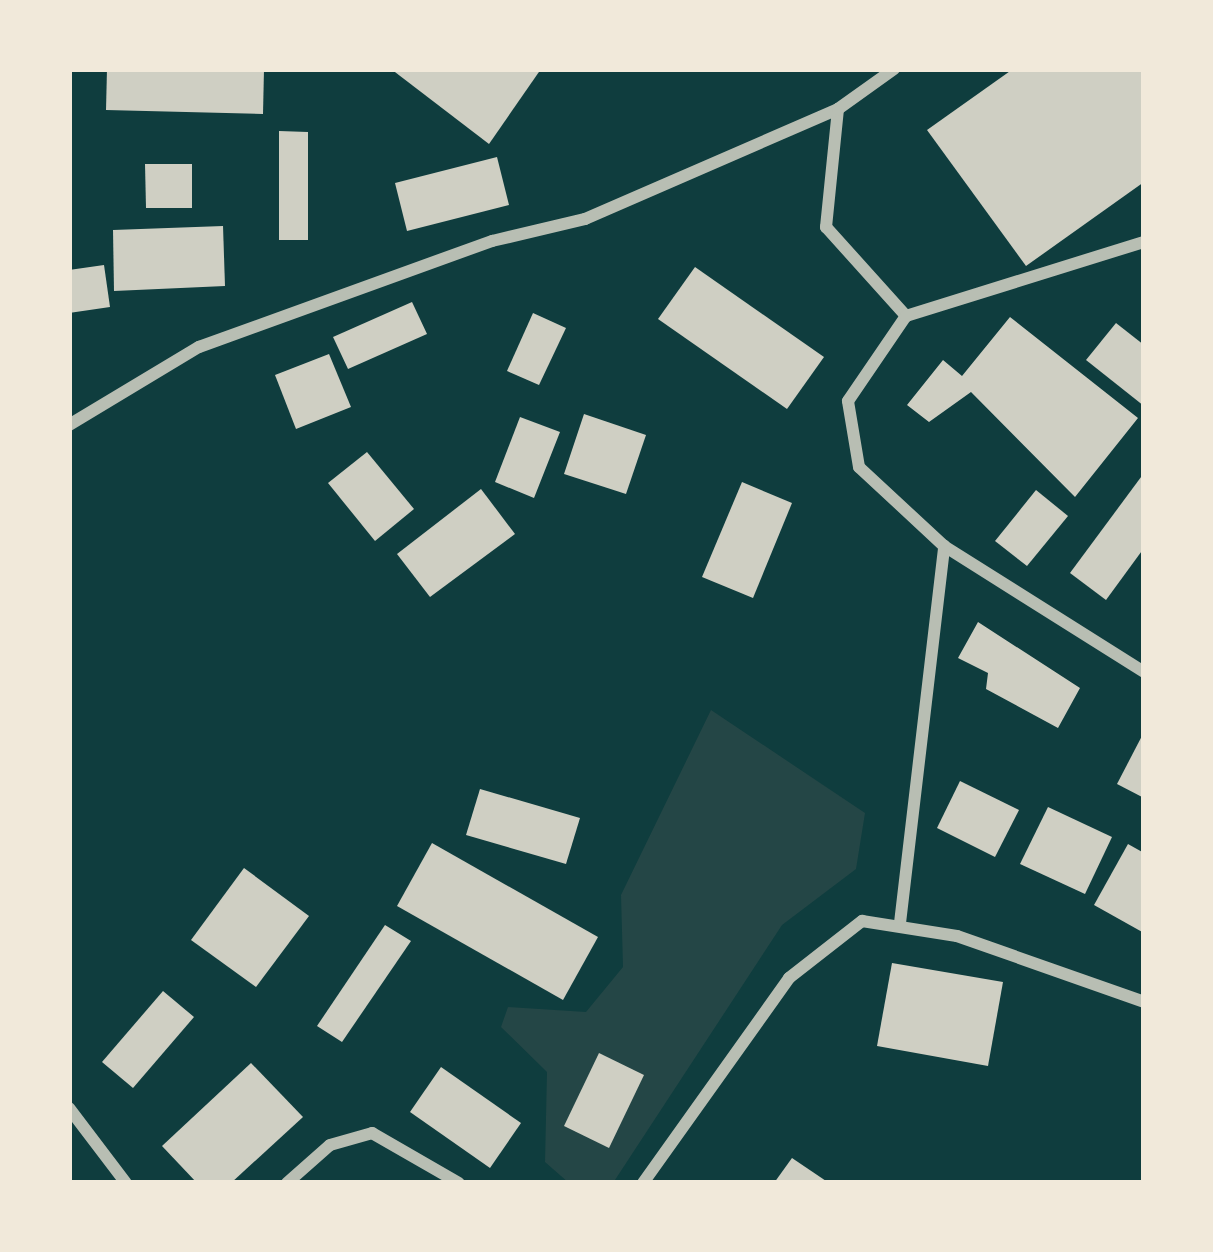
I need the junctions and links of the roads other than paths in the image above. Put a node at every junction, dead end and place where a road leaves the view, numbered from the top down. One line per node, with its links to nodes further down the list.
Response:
1 (894, 69): 2 (street)
2 (838, 109): 4 (street); 5 (street)
3 (1144, 242): 4 (street)
4 (906, 316): 6 (street)
5 (69, 425)
6 (944, 546): 7 (street); 8 (street)
7 (1144, 672)
8 (900, 923): 9 (street); 14 (street)
9 (1144, 1002)
10 (69, 1108): 11 (street)
11 (126, 1183)
12 (287, 1183): 13 (street)
13 (459, 1183)
14 (643, 1183)

